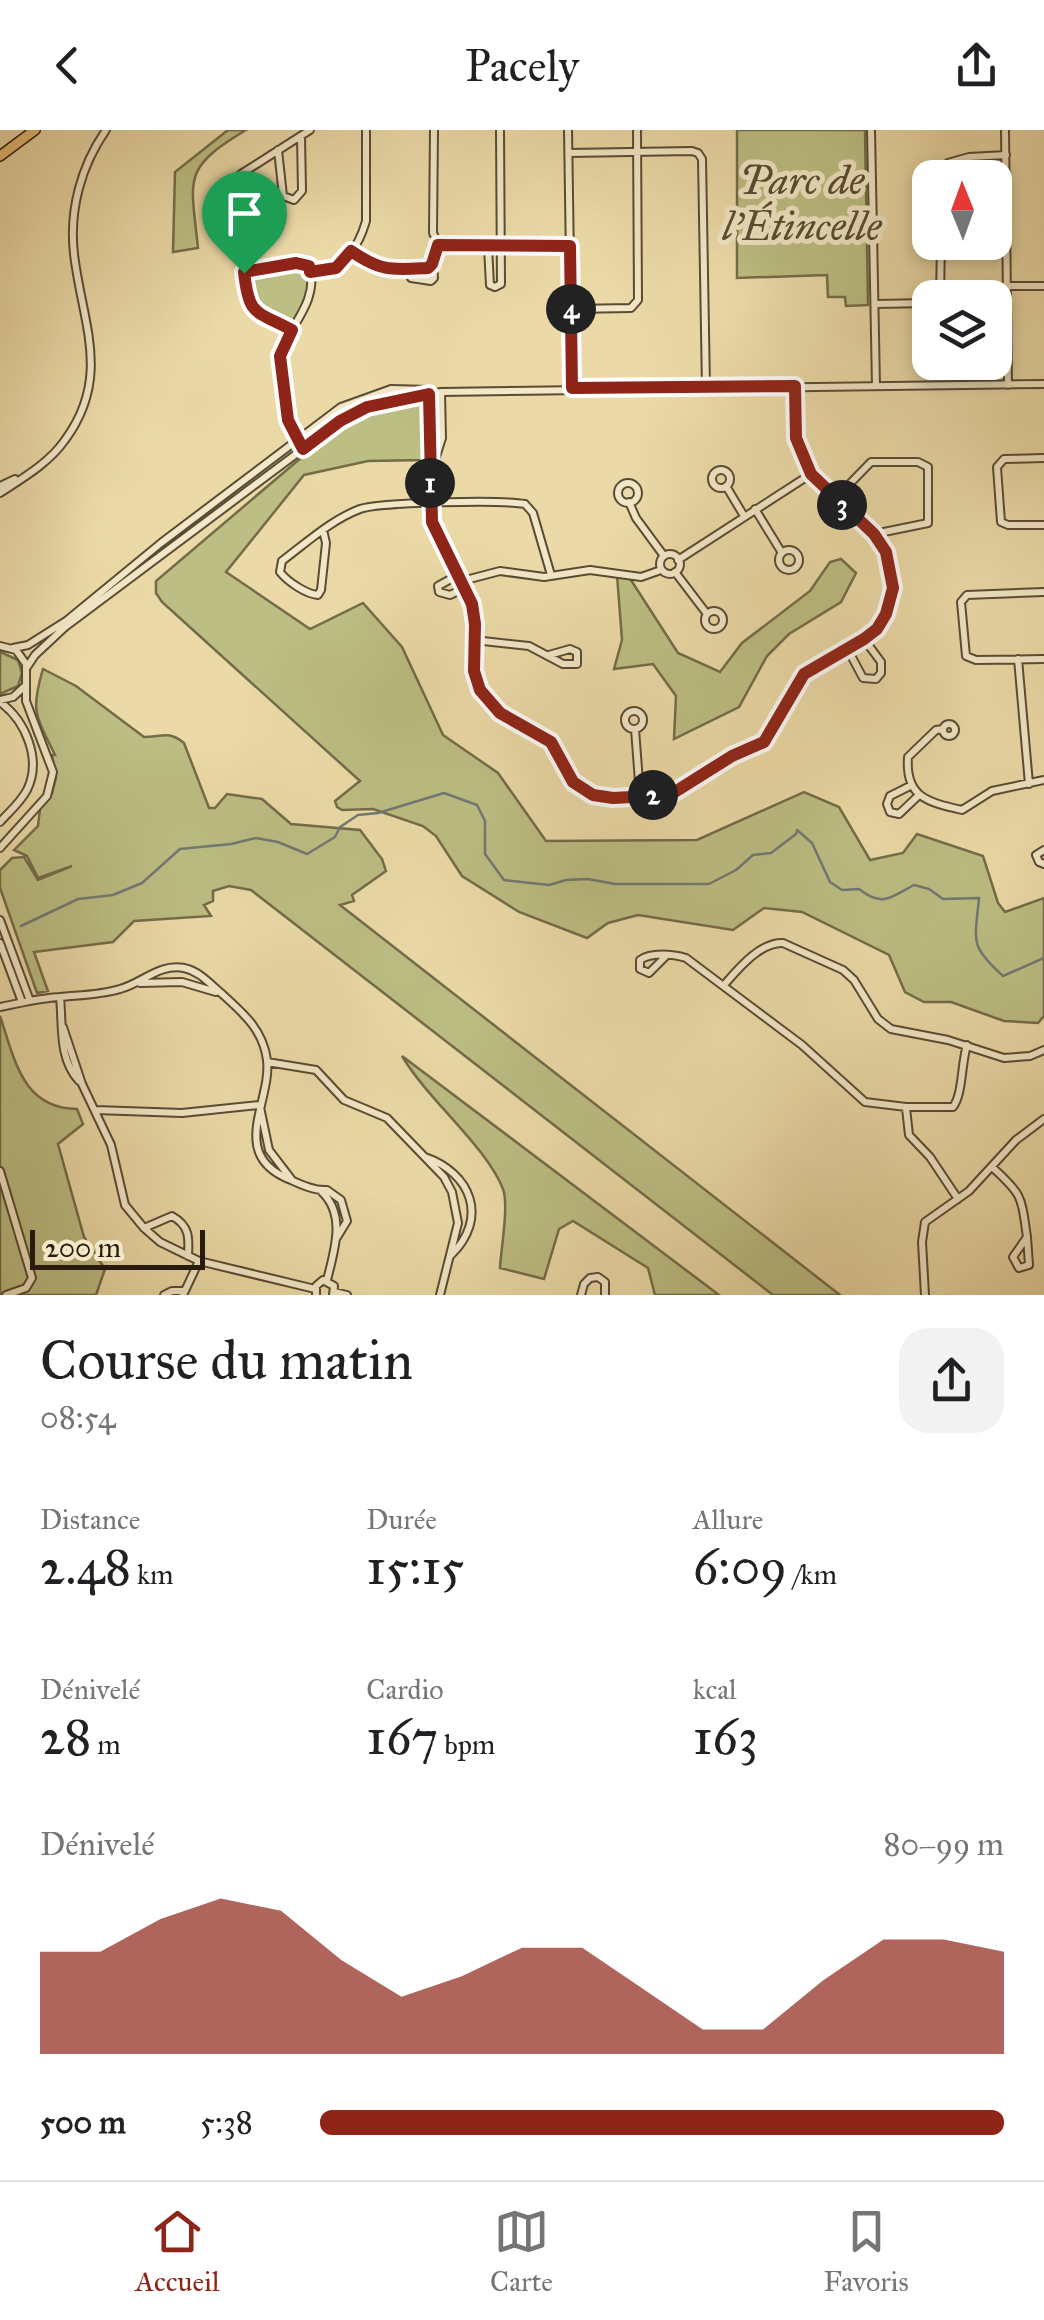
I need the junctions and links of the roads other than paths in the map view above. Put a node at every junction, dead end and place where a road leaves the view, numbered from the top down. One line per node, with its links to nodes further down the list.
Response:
1 (34, 130): 15 (highway)
2 (106, 130): 49 (street)
3 (310, 130): 11 (street)
4 (366, 130): 22 (street)
5 (434, 130): 18 (street)
6 (500, 130): 20 (street)
7 (568, 130): 13 (street)
8 (637, 130): 14 (street)
9 (871, 130): 31 (street)
10 (1005, 130): 16 (street)
11 (301, 136): 12 (street); 12 (street)
12 (278, 150): 25 (street)
13 (569, 152): 14 (street); 21 (street)
14 (637, 152): 32 (street); 39 (street)
15 (0, 156)
16 (1006, 156): 17 (street); 27 (street)
17 (958, 160)
18 (438, 245): 19 (street); 23 (street)
19 (488, 246): 20 (street); 20 (street)
20 (502, 246): 21 (street)
21 (570, 246): 32 (street)
22 (351, 251): 24 (street); 26 (street)
23 (432, 264): 24 (street); 24 (street)
24 (410, 269)
25 (244, 272): 26 (street); 33 (street)
26 (310, 272): 33 (street)
27 (1007, 280)
28 (1012, 286): 29 (street)
29 (1044, 286)
30 (912, 303): 31 (street)
31 (874, 304): 38 (street)
32 (571, 309): 40 (street)
33 (292, 330): 43 (street)
34 (1008, 380): 36 (street)
35 (1044, 384): 36 (street)
36 (1008, 385): 38 (street)
37 (795, 386): 38 (street); 39 (street); 47 (street)
38 (876, 386)
39 (706, 387): 40 (street)
40 (572, 388): 42 (street)
41 (429, 392): 42 (street); 43 (street); 44 (street); 46 (street)
42 (441, 392): 46 (street)
43 (297, 440): 44 (street); 70 (street)
44 (303, 449): 75 (street)
45 (1044, 458): 55 (street)
46 (430, 472): 52 (street)
47 (811, 474): 50 (street); 53 (street)
48 (726, 486): 54 (street)
49 (0, 490)
50 (835, 499): 57 (street); 57 (street)
51 (629, 502): 59 (street)
52 (430, 504): 56 (street); 63 (street); 64 (street)
53 (755, 509): 54 (street); 58 (street)
54 (744, 516): 60 (street)
55 (1044, 525)
56 (323, 530): 56 (street)
57 (874, 534): 67 (street)
58 (782, 553)
59 (664, 556): 60 (street); 61 (street)
60 (678, 560): 62 (street)
61 (662, 570): 62 (street); 63 (street)
62 (675, 572): 66 (street)
63 (551, 574): 64 (street)
64 (462, 582): 68 (street)
65 (1044, 592): 73 (street)
66 (707, 614)
67 (864, 639): 71 (street); 71 (street)
68 (474, 640): 72 (street); 83 (street)
69 (0, 646): 70 (street)
70 (13, 648): 75 (street)
71 (848, 648): 83 (street)
72 (549, 655)
73 (1018, 659): 74 (street); 81 (street)
74 (1044, 659)
75 (27, 667): 76 (street)
76 (25, 686): 77 (street); 86 (street)
77 (0, 701): 85 (street)
78 (942, 728): 82 (street)
79 (636, 729): 83 (street)
80 (1044, 780): 81 (street)
81 (1029, 784): 84 (street)
82 (910, 786): 84 (street); 84 (street)
83 (640, 795)
84 (920, 795)
85 (0, 822)
86 (0, 848)
87 (1044, 850): 88 (street)
88 (1044, 864)
89 (0, 920): 96 (street)
90 (0, 942): 96 (street)
91 (666, 956): 93 (street)
92 (138, 984): 94 (street); 94 (street); 95 (street)
93 (724, 986): 98 (street); 102 (street)
94 (222, 994): 100 (street)
95 (60, 996): 96 (street); 103 (street)
96 (26, 1002): 97 (street)
97 (0, 1007)
98 (967, 1046): 99 (street); 102 (street)
99 (1044, 1050)
100 (267, 1062): 101 (street); 105 (street)
101 (260, 1106): 103 (street); 114 (street)
102 (906, 1108): 108 (street)
103 (96, 1110): 109 (street)
104 (1044, 1119): 106 (street)
105 (424, 1156): 112 (street); 112 (street)
106 (992, 1167): 108 (street); 110 (street)
107 (0, 1171): 118 (street)
108 (958, 1199): 124 (street)
109 (144, 1228): 111 (street); 111 (street)
110 (1026, 1237)
111 (188, 1256): 113 (street)
112 (450, 1256): 121 (street)
113 (198, 1261): 115 (street); 116 (street)
114 (327, 1280): 115 (street); 117 (street)
115 (315, 1292)
116 (184, 1293): 119 (street)
117 (334, 1293): 120 (street)
118 (6, 1295)
119 (164, 1295)
120 (347, 1295)
121 (440, 1295)
122 (581, 1295): 123 (street)
123 (605, 1295)
124 (925, 1295)

